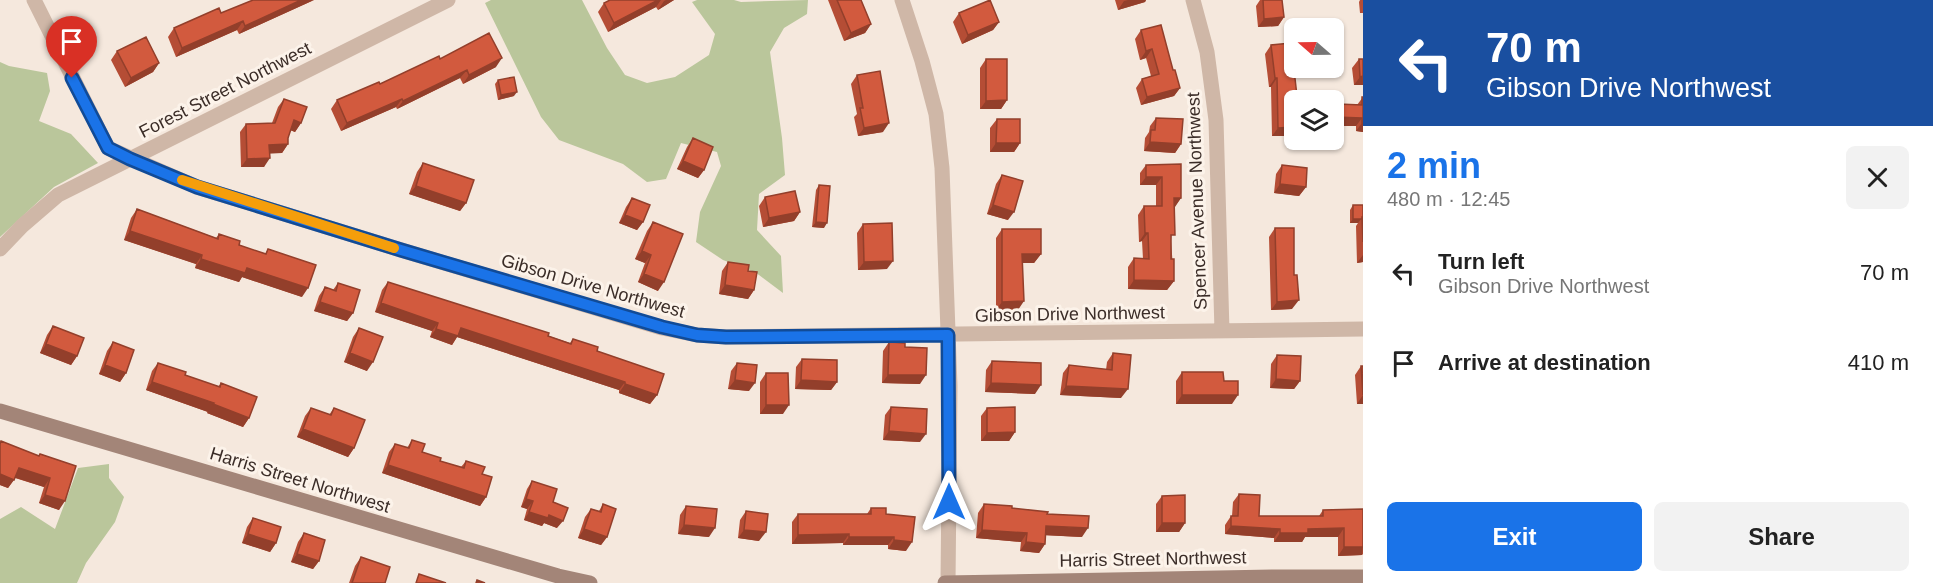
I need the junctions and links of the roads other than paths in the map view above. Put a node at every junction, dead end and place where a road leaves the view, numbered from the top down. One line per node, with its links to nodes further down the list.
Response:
1 (34, 0): 5 (street, Gibson Drive Northwest)
2 (448, 0): 5 (street, Forest Street Northwest)
3 (902, 0): 9 (street)
4 (1193, 0): 8 (street, Spencer Avenue Northwest)
5 (130, 159): 6 (street, Forest Street Northwest); 9 (street, Gibson Drive Northwest)
6 (0, 249)
7 (1363, 329): 8 (street, Gibson Drive Northwest)
8 (1222, 331): 9 (street, Gibson Drive Northwest)
9 (948, 335): 13 (street)
10 (0, 411): 12 (street, Harris Street Northwest)
11 (1363, 577): 13 (street, Harris Street Northwest)
12 (590, 583)
13 (946, 583)

